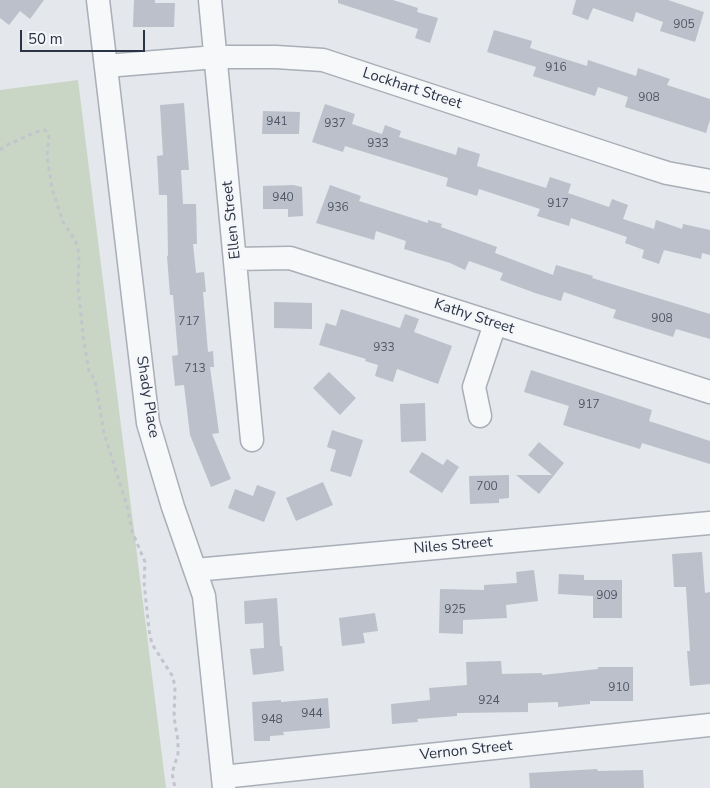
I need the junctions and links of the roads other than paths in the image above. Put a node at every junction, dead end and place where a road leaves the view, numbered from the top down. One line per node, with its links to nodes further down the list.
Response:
1 (98, 0): 4 (street, Shady Place)
2 (210, 0): 3 (street, Ellen Street)
3 (216, 57): 4 (street, Lockhart Street); 5 (street, Lockhart Street); 6 (street, Ellen Street)
4 (106, 66): 12 (street, Shady Place)
5 (710, 181)
6 (236, 259): 7 (street, Kathy Street); 10 (street, Ellen Street)
7 (495, 324): 8 (street, Kathy Street); 9 (street)
8 (710, 392)
9 (480, 416)
10 (252, 440)
11 (710, 522): 12 (street, Niles Street)
12 (195, 570): 14 (street, Shady Place)
13 (710, 725): 14 (street, Vernon Street)
14 (223, 782)

